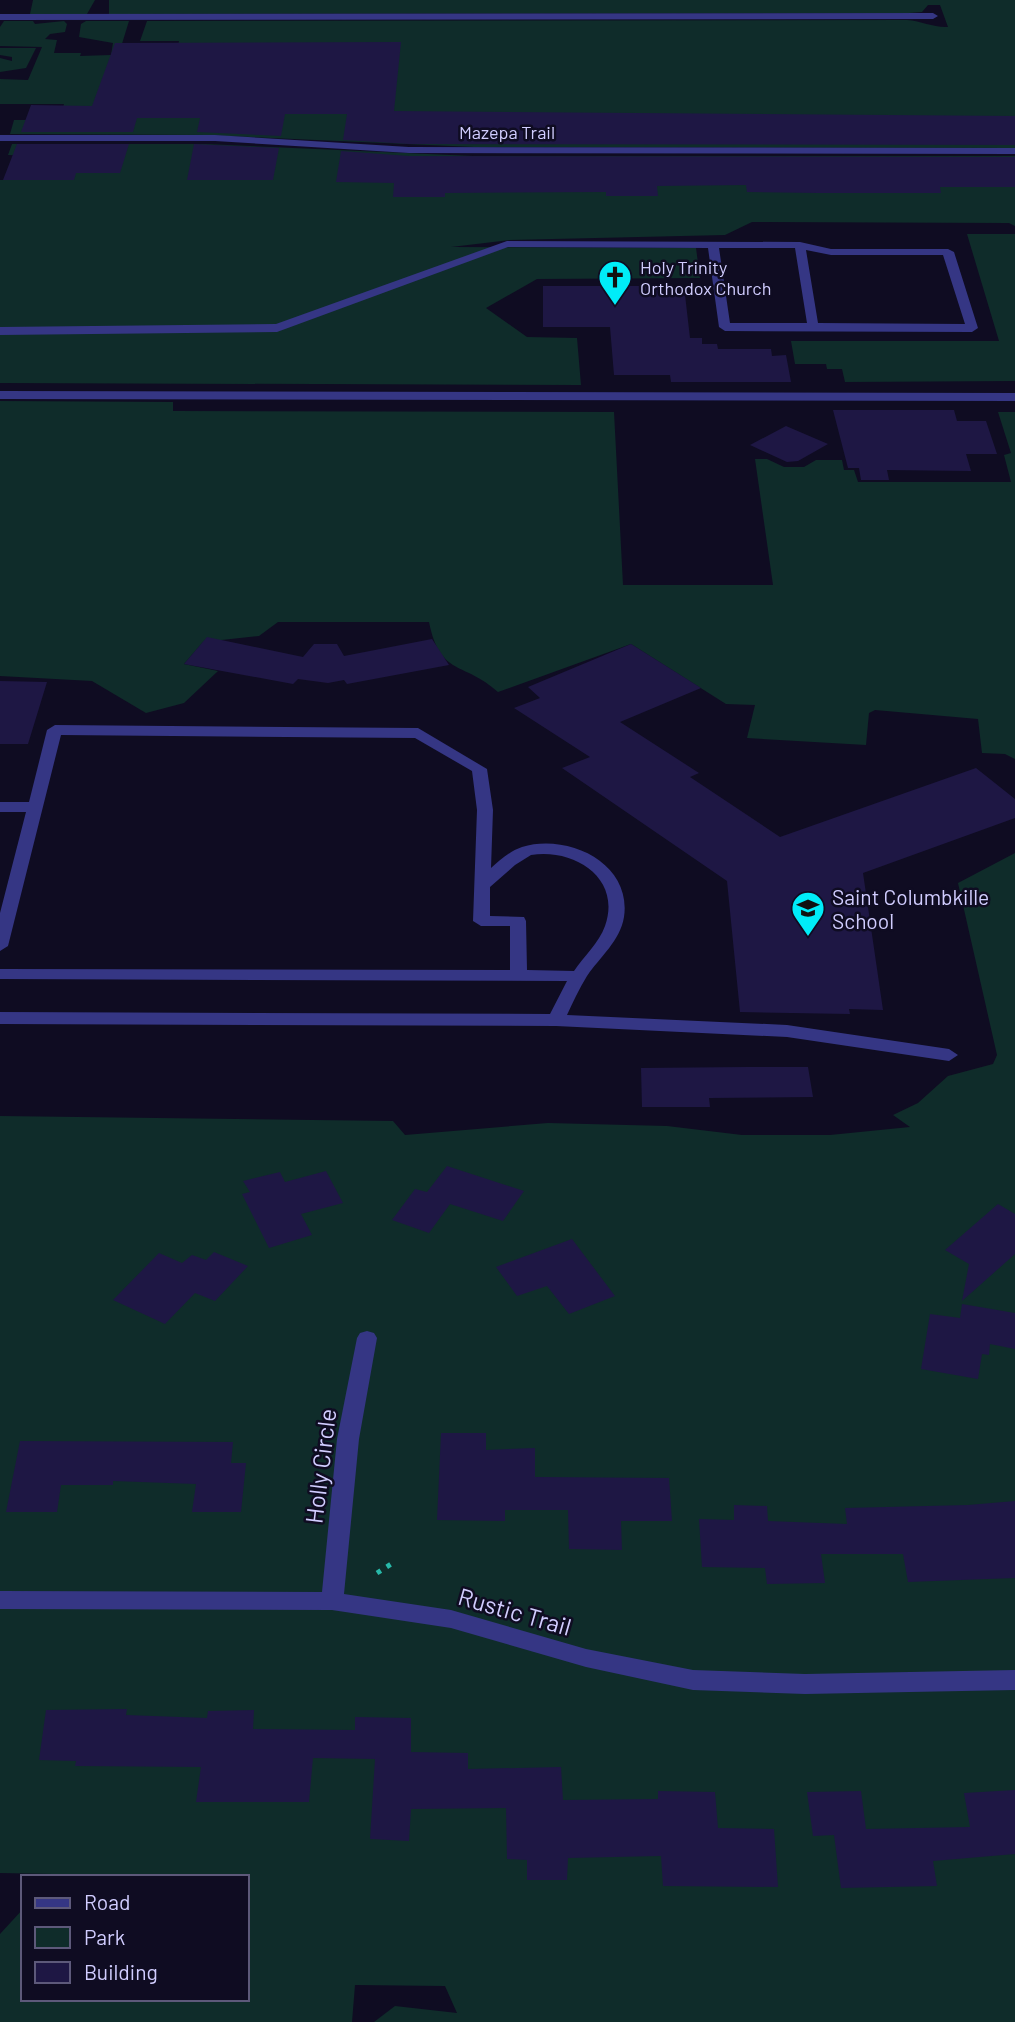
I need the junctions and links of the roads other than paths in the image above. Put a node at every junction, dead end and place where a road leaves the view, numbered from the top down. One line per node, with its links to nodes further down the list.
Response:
1 (933, 16): 2 (street)
2 (0, 17)
3 (0, 138): 4 (street, Mazepa Trail)
4 (1015, 151)
5 (713, 244): 6 (street); 7 (street); 8 (street)
6 (800, 245): 7 (street); 7 (street)
7 (813, 327)
8 (0, 331)
9 (0, 395): 10 (street)
10 (1015, 397)
11 (0, 807): 12 (street)
12 (35, 807): 13 (street); 14 (street)
13 (484, 884): 16 (street); 17 (street)
14 (0, 946)
15 (0, 974): 16 (street)
16 (519, 976): 17 (street)
17 (578, 976): 19 (street)
18 (0, 1018): 19 (street)
19 (556, 1020): 20 (street)
20 (950, 1055)
21 (367, 1338): 23 (street, Holly Circle)
22 (0, 1600): 23 (street, Rustic Trail)
23 (332, 1601): 24 (street, Rustic Trail)
24 (1015, 1680)

